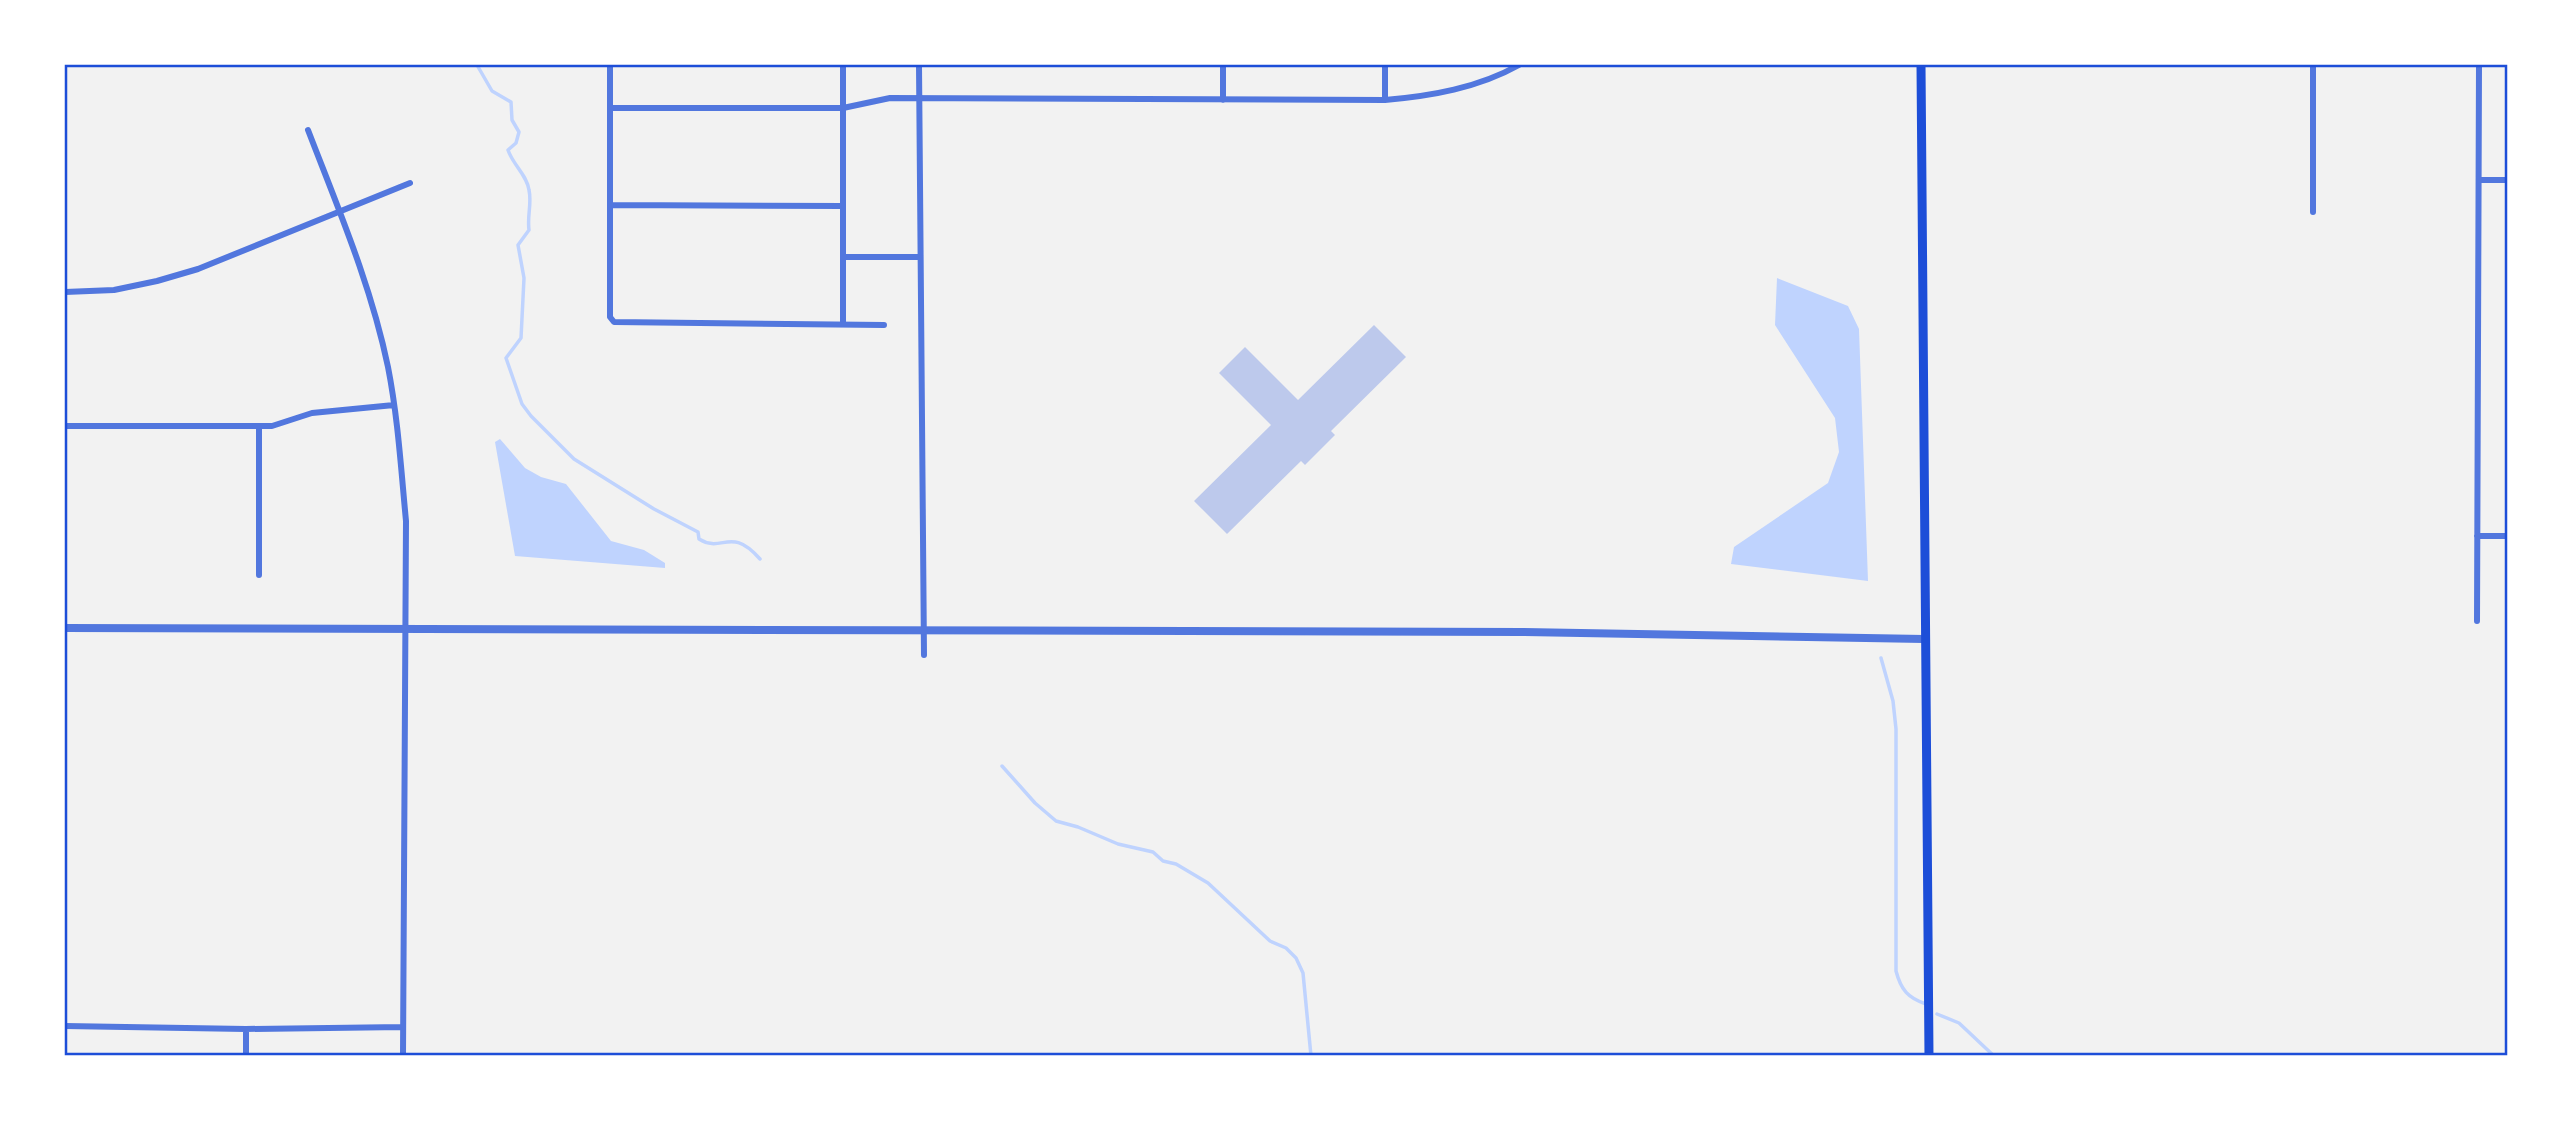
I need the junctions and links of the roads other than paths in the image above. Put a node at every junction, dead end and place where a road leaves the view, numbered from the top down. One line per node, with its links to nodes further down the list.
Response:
1 (610, 65): 13 (street)
2 (843, 65): 14 (street)
3 (919, 65): 10 (street)
4 (1223, 65): 11 (street)
5 (1385, 65): 12 (street)
6 (1519, 65): 12 (street)
7 (1921, 65): 38 (main road)
8 (2313, 65): 22 (street)
9 (2479, 65): 16 (street)
10 (919, 99): 11 (street); 14 (street); 24 (street)
11 (1223, 100): 12 (street)
12 (1385, 100)
13 (610, 107): 14 (street); 19 (street)
14 (843, 108): 20 (street)
15 (308, 130): 21 (street)
16 (2479, 180): 17 (street); 31 (street)
17 (2507, 180)
18 (410, 183): 21 (street)
19 (610, 205): 20 (street); 26 (street)
20 (843, 206): 23 (street)
21 (339, 211): 25 (street); 28 (street)
22 (2313, 212)
23 (843, 257): 24 (street); 26 (street)
24 (920, 257): 37 (street)
25 (65, 292)
26 (843, 324): 27 (street)
27 (884, 325)
28 (394, 405): 30 (street); 35 (street)
29 (65, 426): 30 (street)
30 (259, 426): 33 (street)
31 (2477, 536): 32 (street); 34 (street)
32 (2507, 536)
33 (259, 575)
34 (2477, 621)
35 (404, 627): 36 (street); 37 (street); 41 (street)
36 (65, 628)
37 (923, 630): 38 (street); 39 (street)
38 (1924, 644): 45 (main road)
39 (924, 655)
40 (65, 1026): 42 (street)
41 (403, 1027): 42 (street); 44 (street)
42 (246, 1029): 43 (street)
43 (246, 1056)
44 (403, 1056)
45 (1929, 1056)

